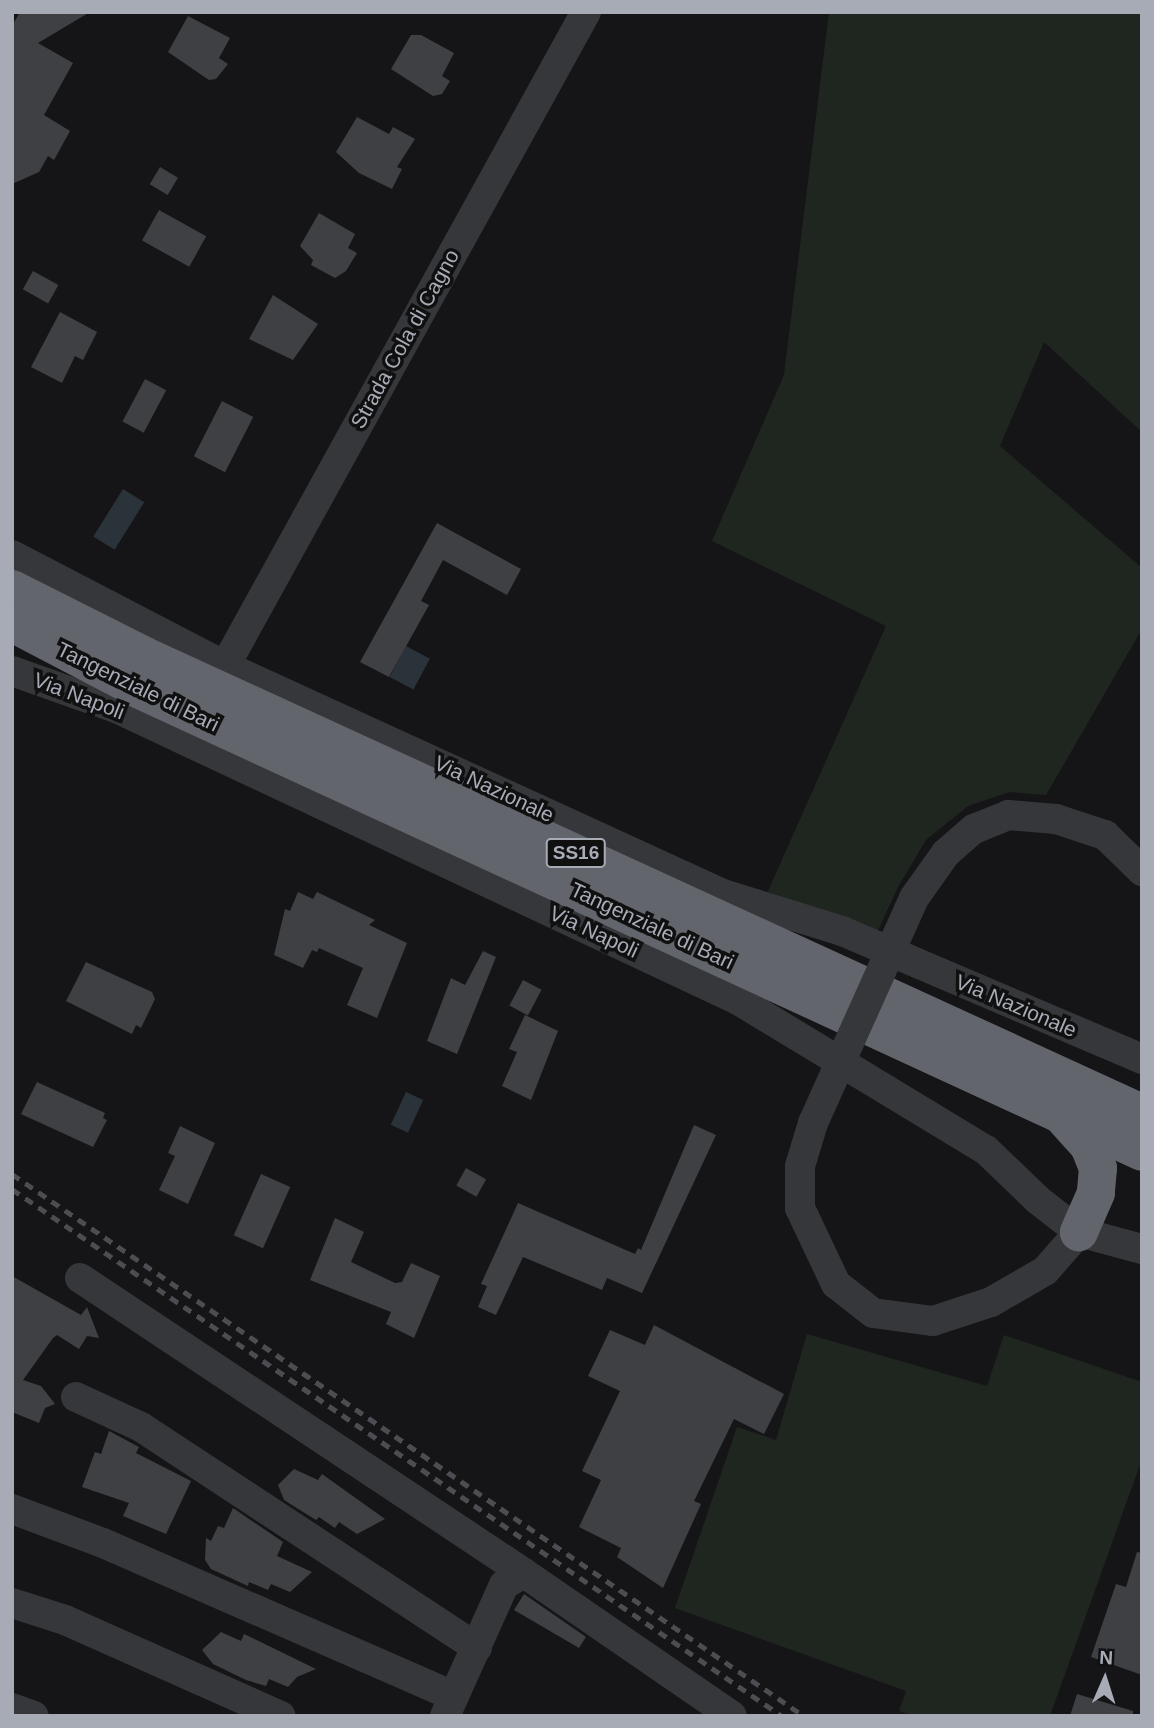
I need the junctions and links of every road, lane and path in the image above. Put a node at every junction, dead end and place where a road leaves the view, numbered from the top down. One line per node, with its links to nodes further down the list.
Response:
1 (586, 12): 7 (street, Strada Cola di Cagno)
2 (12, 555): 7 (street, Via Nazionale)
3 (12, 589): 11 (highway, Tangenziale di Bari / SS16)
4 (12, 624): 6 (highway, Tangenziale di Bari / SS16)
5 (12, 637): 6 (street)
6 (68, 653): 12 (highway, Tangenziale di Bari / SS16)
7 (225, 666): 10 (street, Via Nazionale)
8 (12, 671): 16 (street, Via Napoli)
9 (1142, 871): 16 (street, bridge)
10 (1142, 1059)
11 (1142, 1113)
12 (1063, 1116): 13 (highway, Tangenziale di Bari / SS16); 15 (highway)
13 (1142, 1152)
14 (1142, 1168): 15 (highway)
15 (1096, 1193): 16 (highway)
16 (1079, 1232): 17 (street, Via Napoli)
17 (1142, 1249)
18 (80, 1278): 21 (street)
19 (76, 1397): 23 (street)
20 (12, 1509): 24 (street)
21 (524, 1573): 23 (street); 28 (street)
22 (12, 1603): 27 (street)
23 (477, 1648): 24 (street)
24 (449, 1706)
25 (12, 1708): 26 (street)
26 (34, 1716)
27 (281, 1716)
28 (732, 1716)

